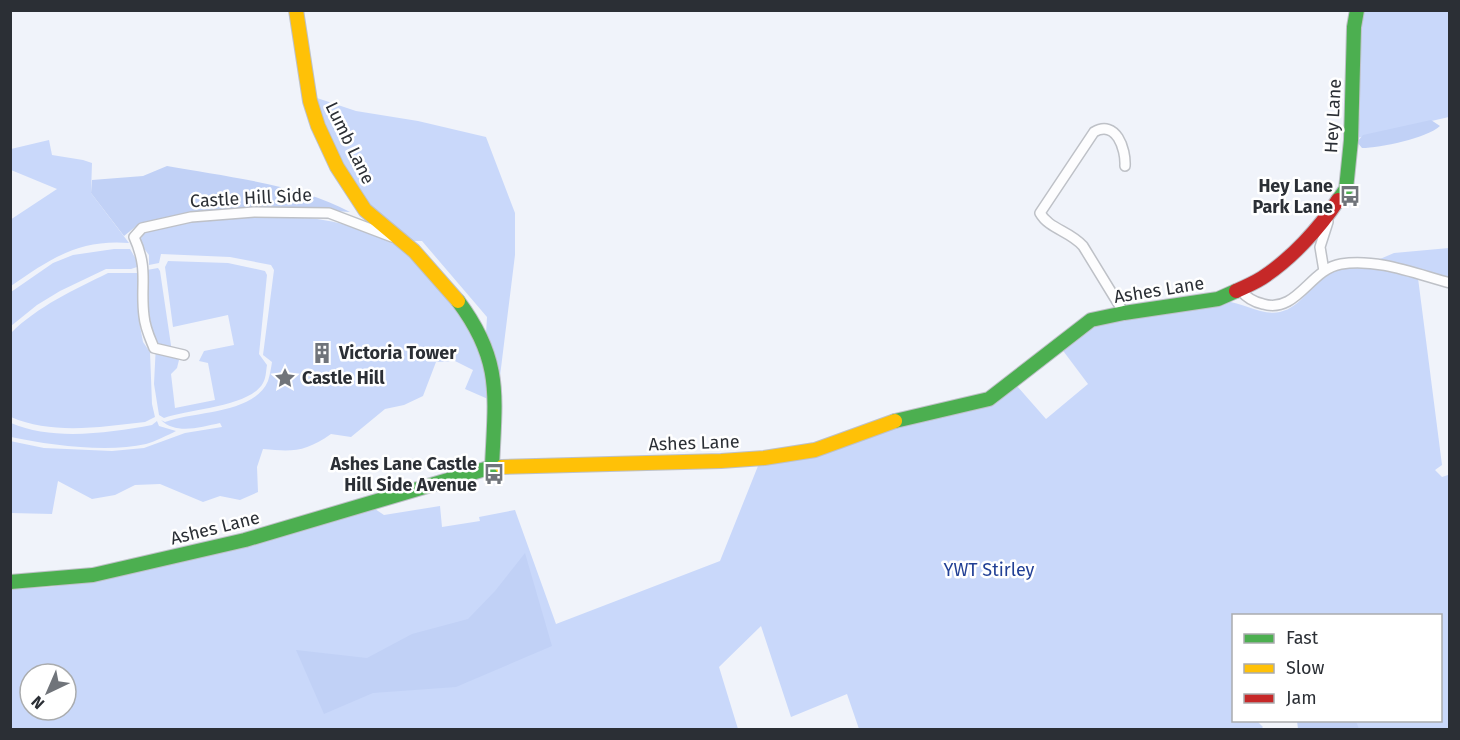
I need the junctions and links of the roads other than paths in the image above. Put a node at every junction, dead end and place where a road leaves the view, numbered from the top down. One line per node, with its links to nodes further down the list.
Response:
1 (296, 10): 5 (street, Lumb Lane)
2 (1357, 10): 4 (street, Hey Lane)
3 (1125, 166): 9 (street)
4 (1327, 217): 6 (street); 8 (street, Ashes Lane)
5 (397, 237): 10 (street, Castle Hill Side); 11 (street, Castle Hill Side)
6 (1324, 271): 7 (street); 8 (street)
7 (1449, 283)
8 (1240, 290): 9 (street, Ashes Lane)
9 (1124, 313): 11 (street, Ashes Lane)
10 (184, 355)
11 (492, 467): 12 (street, Ashes Lane)
12 (10, 582)

